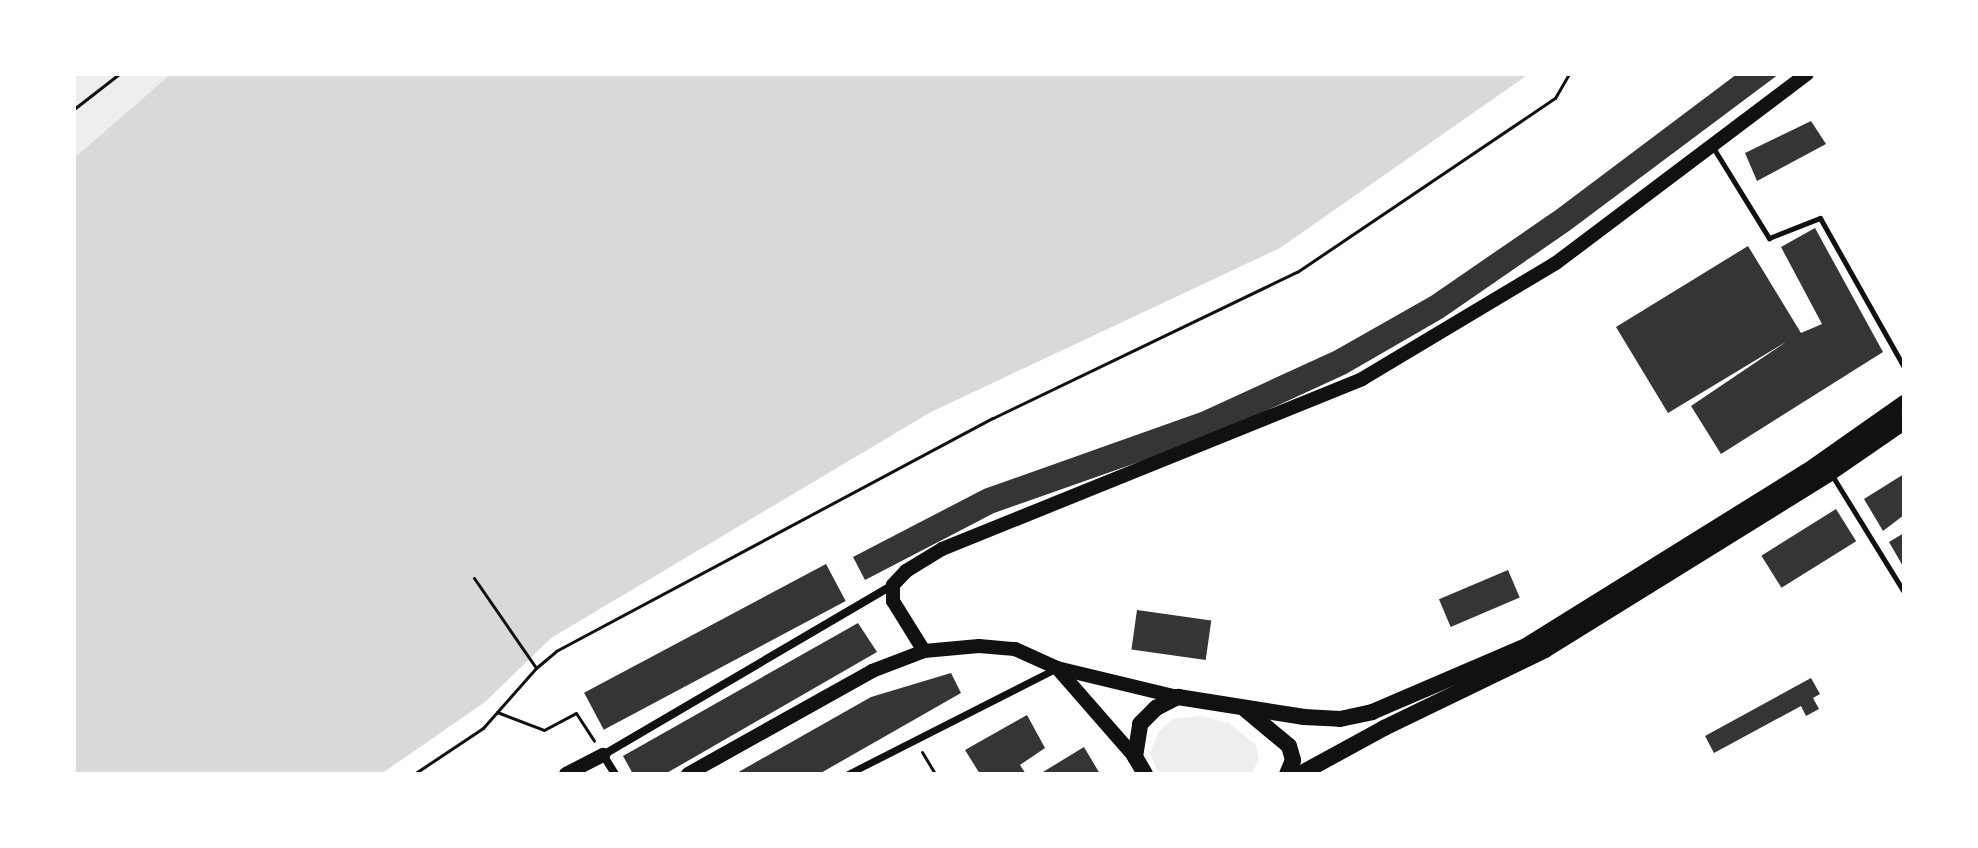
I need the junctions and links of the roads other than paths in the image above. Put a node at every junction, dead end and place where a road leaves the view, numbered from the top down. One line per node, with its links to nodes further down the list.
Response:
1 (1807, 74): 2 (street)
2 (1712, 146): 3 (lane); 7 (street)
3 (1904, 367)
4 (1904, 403): 12 (main road)
5 (1904, 422): 6 (main road)
6 (1830, 473): 8 (lane); 21 (main road)
7 (893, 585): 9 (street); 13 (street)
8 (1904, 592)
9 (924, 651): 10 (street); 17 (street)
10 (1057, 668): 11 (street); 14 (street); 18 (street)
11 (1178, 697): 12 (main road); 14 (main road)
12 (1238, 705): 20 (main road)
13 (603, 755): 15 (street); 16 (street)
14 (1135, 757): 19 (main road)
15 (566, 774)
16 (615, 774)
17 (688, 774)
18 (848, 774)
19 (1145, 774)
20 (1287, 774)
21 (1300, 774)

